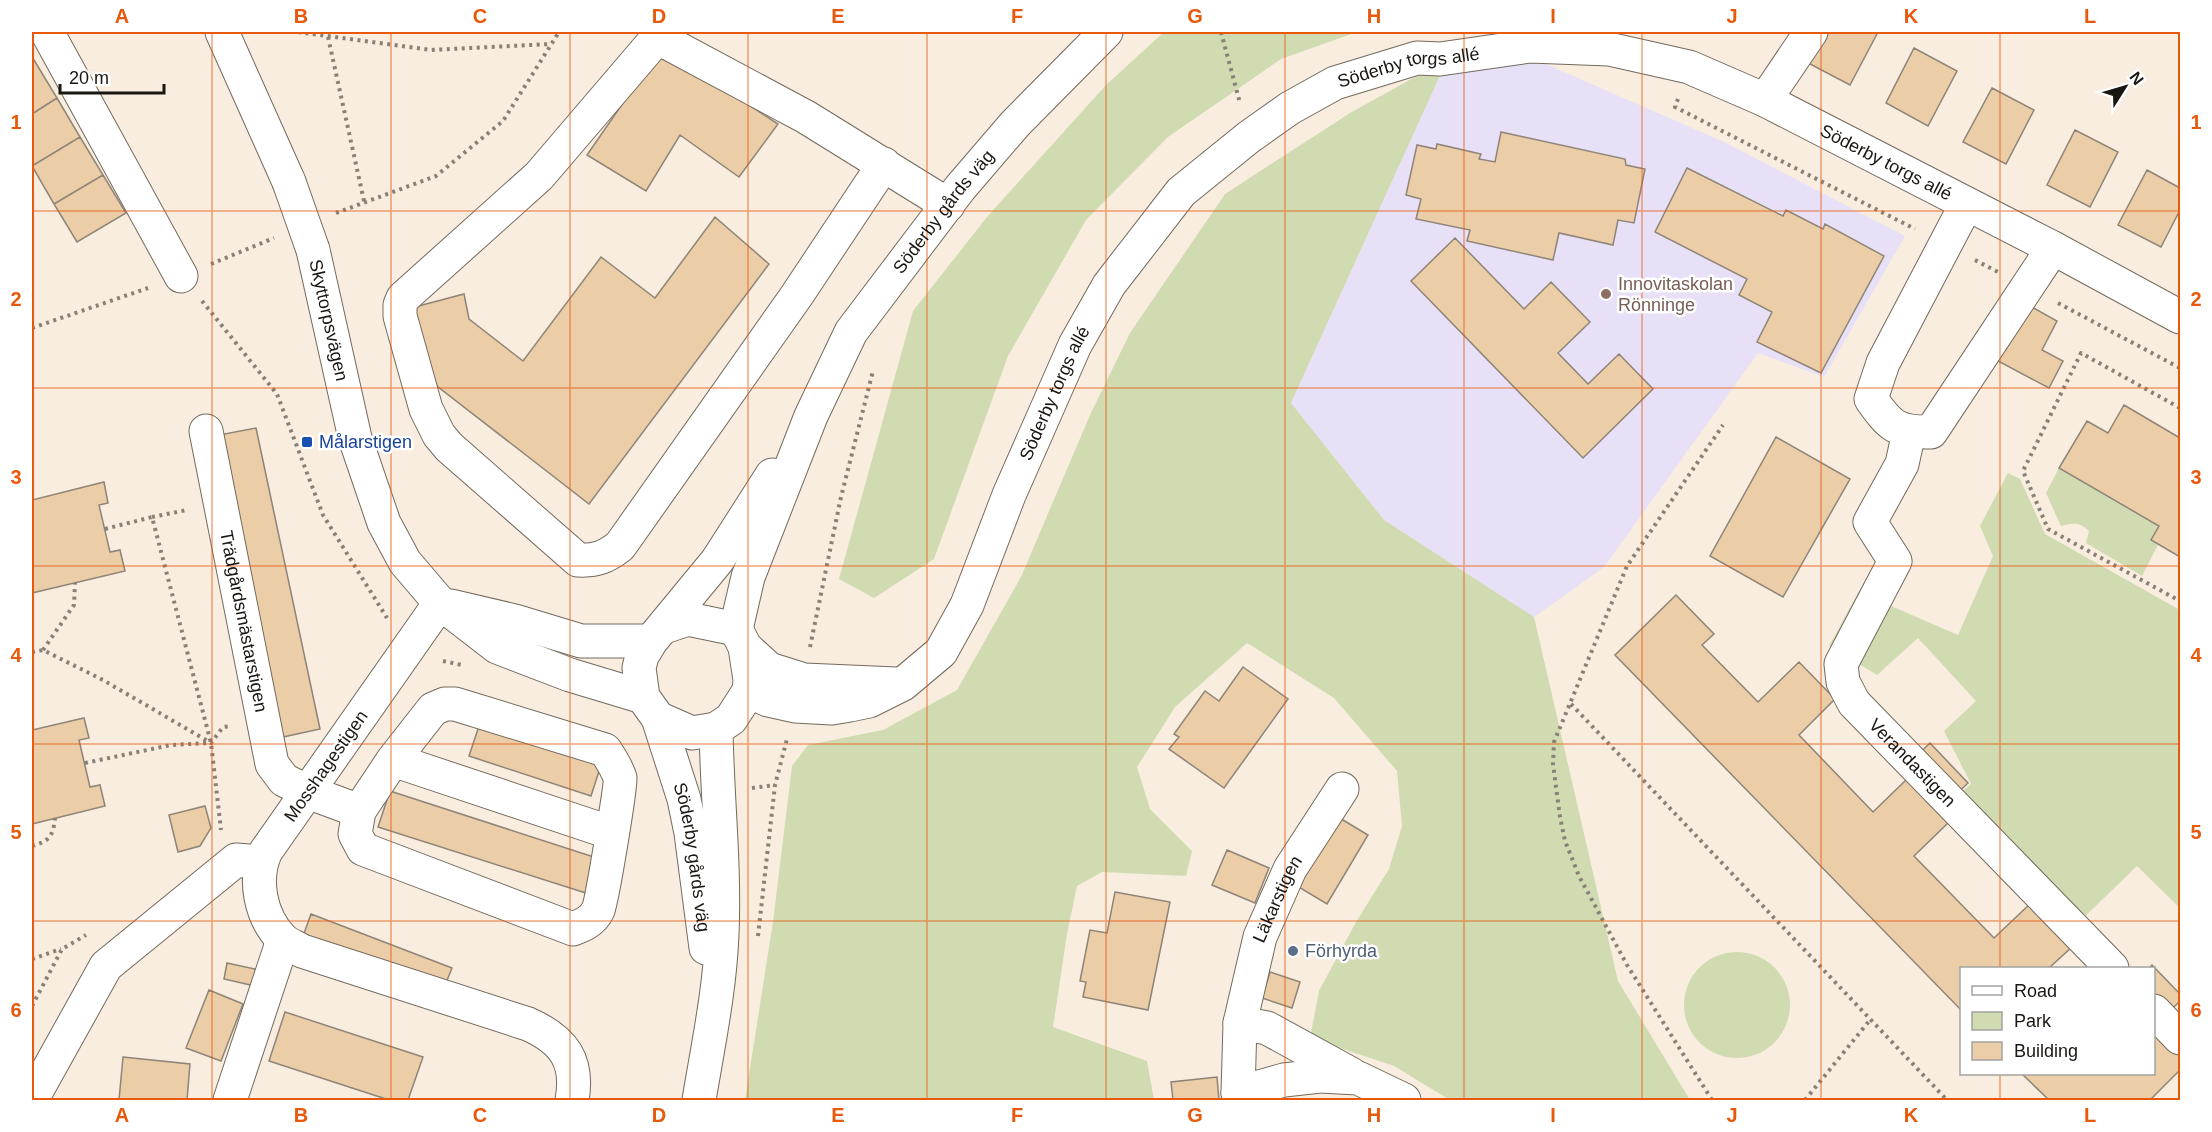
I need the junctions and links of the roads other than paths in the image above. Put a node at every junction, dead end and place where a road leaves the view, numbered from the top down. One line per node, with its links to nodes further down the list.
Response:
1 (47, 32): 10 (street)
2 (222, 32): 15 (street, Skyttorpsvägen, bridge)
3 (1106, 32): 7 (street, Söderby gårds väg)
4 (1811, 32): 5 (street)
5 (1765, 100): 8 (street, Söderby torgs allé); 19 (street, Söderby torgs allé)
6 (884, 164): 6 (street); 7 (street)
7 (948, 205): 12 (street, Söderby gårds väg)
8 (1966, 205): 9 (street, Söderby torgs allé); 14 (street)
9 (2053, 248): 11 (street, Söderby torgs allé); 14 (street)
10 (182, 276)
11 (2181, 317)
12 (810, 416): 16 (street, Söderby gårds väg); 17 (street, Söderby gårds väg)
13 (206, 431): 24 (street, Trädgårdsmästarstigen)
14 (1909, 432): 29 (street, Verandastigen)
15 (440, 603): 16 (street); 20 (street, Skyttorpsvägen); 24 (street, Mosshagestigen)
16 (657, 634): 17 (street); 20 (street)
17 (740, 638): 18 (street); 19 (street, Söderby torgs allé)
18 (749, 691): 19 (street, Söderby torgs allé); 21 (street)
19 (800, 693)
20 (651, 708): 21 (street); 30 (street, Söderby gårds väg)
21 (716, 729): 30 (street, Söderby gårds väg)
22 (393, 760): 25 (street); 26 (street); 26 (street)
23 (1342, 789): 32 (street, Läkarstigen)
24 (308, 792): 25 (street, Trädgårdsmästarstigen); 27 (street, Mosshagestigen)
25 (359, 811): 26 (street)
26 (612, 833)
27 (261, 862): 28 (street, Mosshagestigen); 36 (street)
28 (283, 940): 37 (street); 38 (street)
29 (2110, 967)
30 (715, 1000): 39 (street, Söderby gårds väg)
31 (2155, 1012): 33 (street)
32 (1240, 1023): 34 (street, Läkarstigen); 35 (street, Läkarstigen)
33 (2181, 1038)
34 (1358, 1078): 35 (street, Läkarstigen); 40 (street, Läkarstigen)
35 (1238, 1097)
36 (32, 1099)
37 (230, 1101)
38 (572, 1101)
39 (699, 1101)
40 (1404, 1101)

